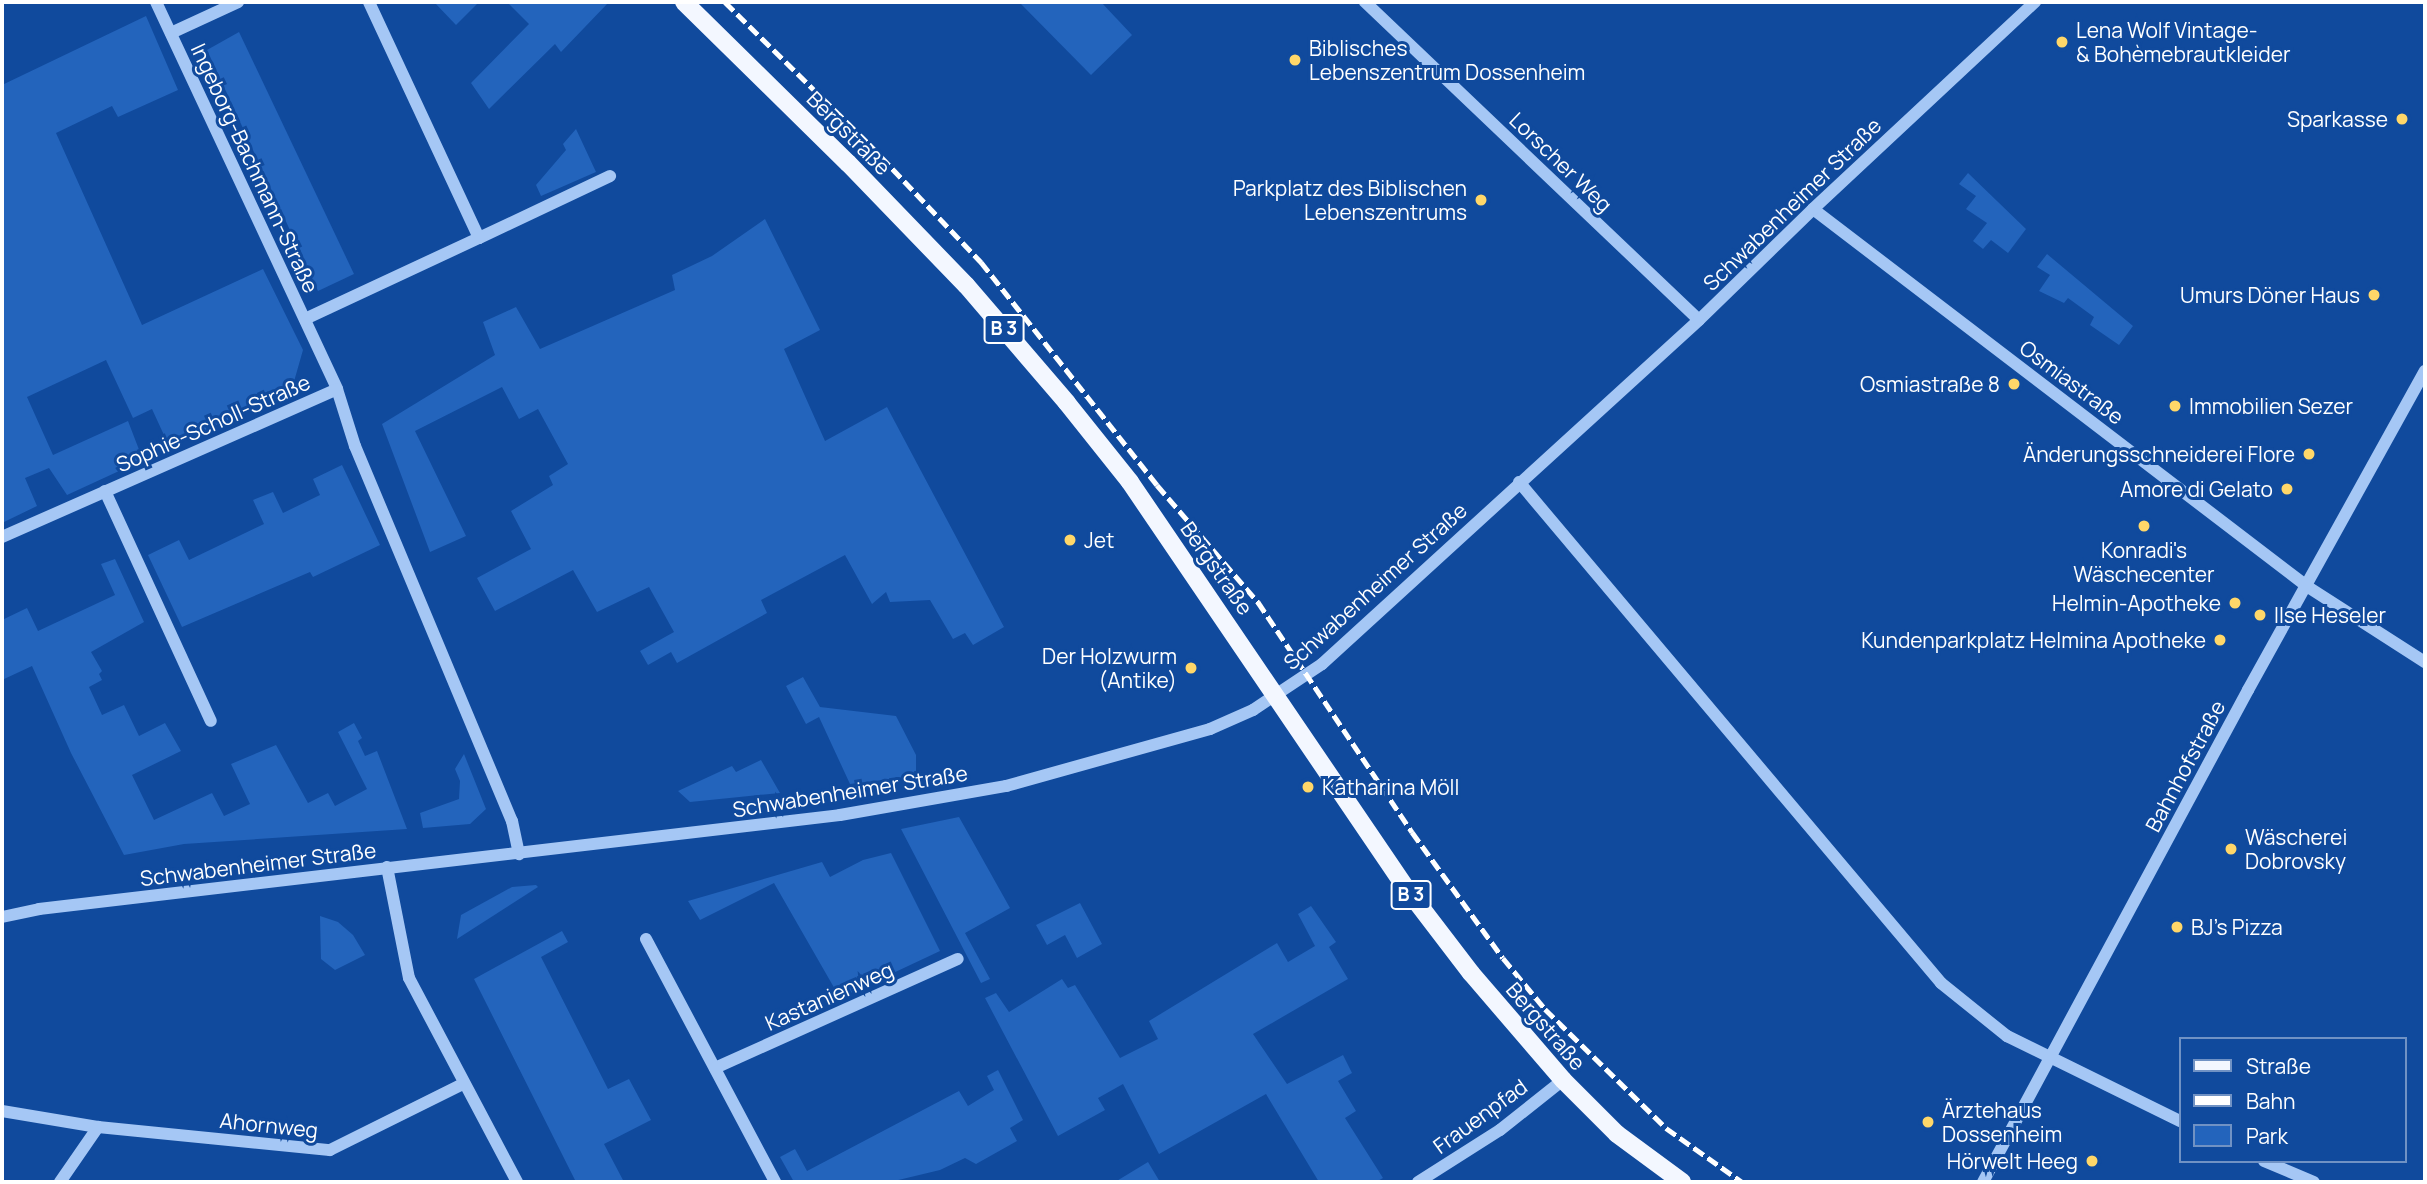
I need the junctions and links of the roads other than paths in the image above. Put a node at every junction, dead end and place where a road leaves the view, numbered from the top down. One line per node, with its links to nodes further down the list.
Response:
1 (156, 2): 7 (street, Ingeborg-Bachmann-Straße)
2 (238, 2): 7 (street, Ingeborg-Bachmann-Straße)
3 (369, 2): 10 (street)
4 (684, 2): 20 (main road, Bergstraße / B 3)
5 (1365, 2): 12 (street, Lorscher Weg)
6 (2035, 2): 9 (street, Schwabenheimer Straße)
7 (171, 33): 11 (street, Ingeborg-Bachmann-Straße)
8 (610, 176): 10 (street, Ingeborg-Bachmann-Straße)
9 (1813, 209): 12 (street, Schwabenheimer Straße); 18 (street, Osmiastraße)
10 (479, 238): 11 (street, Ingeborg-Bachmann-Straße)
11 (305, 319): 14 (street, Ingeborg-Bachmann-Straße)
12 (1699, 320): 15 (street, Schwabenheimer Straße)
13 (2425, 370): 18 (street, Bahnhofstraße)
14 (337, 389): 16 (street, Sophie-Scholl-Straße); 22 (street, Ingeborg-Bachmann-Straße)
15 (1519, 482): 20 (street, Schwabenheimer Straße); 27 (street)
16 (105, 491): 17 (street, Sophie-Scholl-Straße); 21 (street, Sophie-Scholl-Straße)
17 (2, 537)
18 (2308, 587): 19 (street, Osmiastraße); 27 (street, Bahnhofstraße)
19 (2425, 662)
20 (1278, 696): 22 (street, Schwabenheimer Straße); 29 (main road, Bergstraße / B 3)
21 (211, 721)
22 (519, 854): 23 (street, Schwabenheimer Straße)
23 (387, 867): 24 (street, Schwabenheimer Straße); 30 (street)
24 (2, 917)
25 (646, 939): 28 (street)
26 (958, 959): 28 (street, Kastanienweg)
27 (2050, 1057): 32 (street); 40 (street, Bahnhofstraße)
28 (715, 1068): 37 (street)
29 (1563, 1080): 38 (street, Frauenpfad); 39 (main road, Bergstraße / B 3)
30 (463, 1084): 33 (street, Ahornweg); 36 (street)
31 (2, 1111): 33 (street, Ahornweg)
32 (2178, 1120)
33 (98, 1127): 35 (street)
34 (2269, 1163): 41 (street)
35 (60, 1182)
36 (517, 1182)
37 (775, 1182)
38 (1418, 1182)
39 (1682, 1182)
40 (1983, 1182)
41 (2314, 1182)

